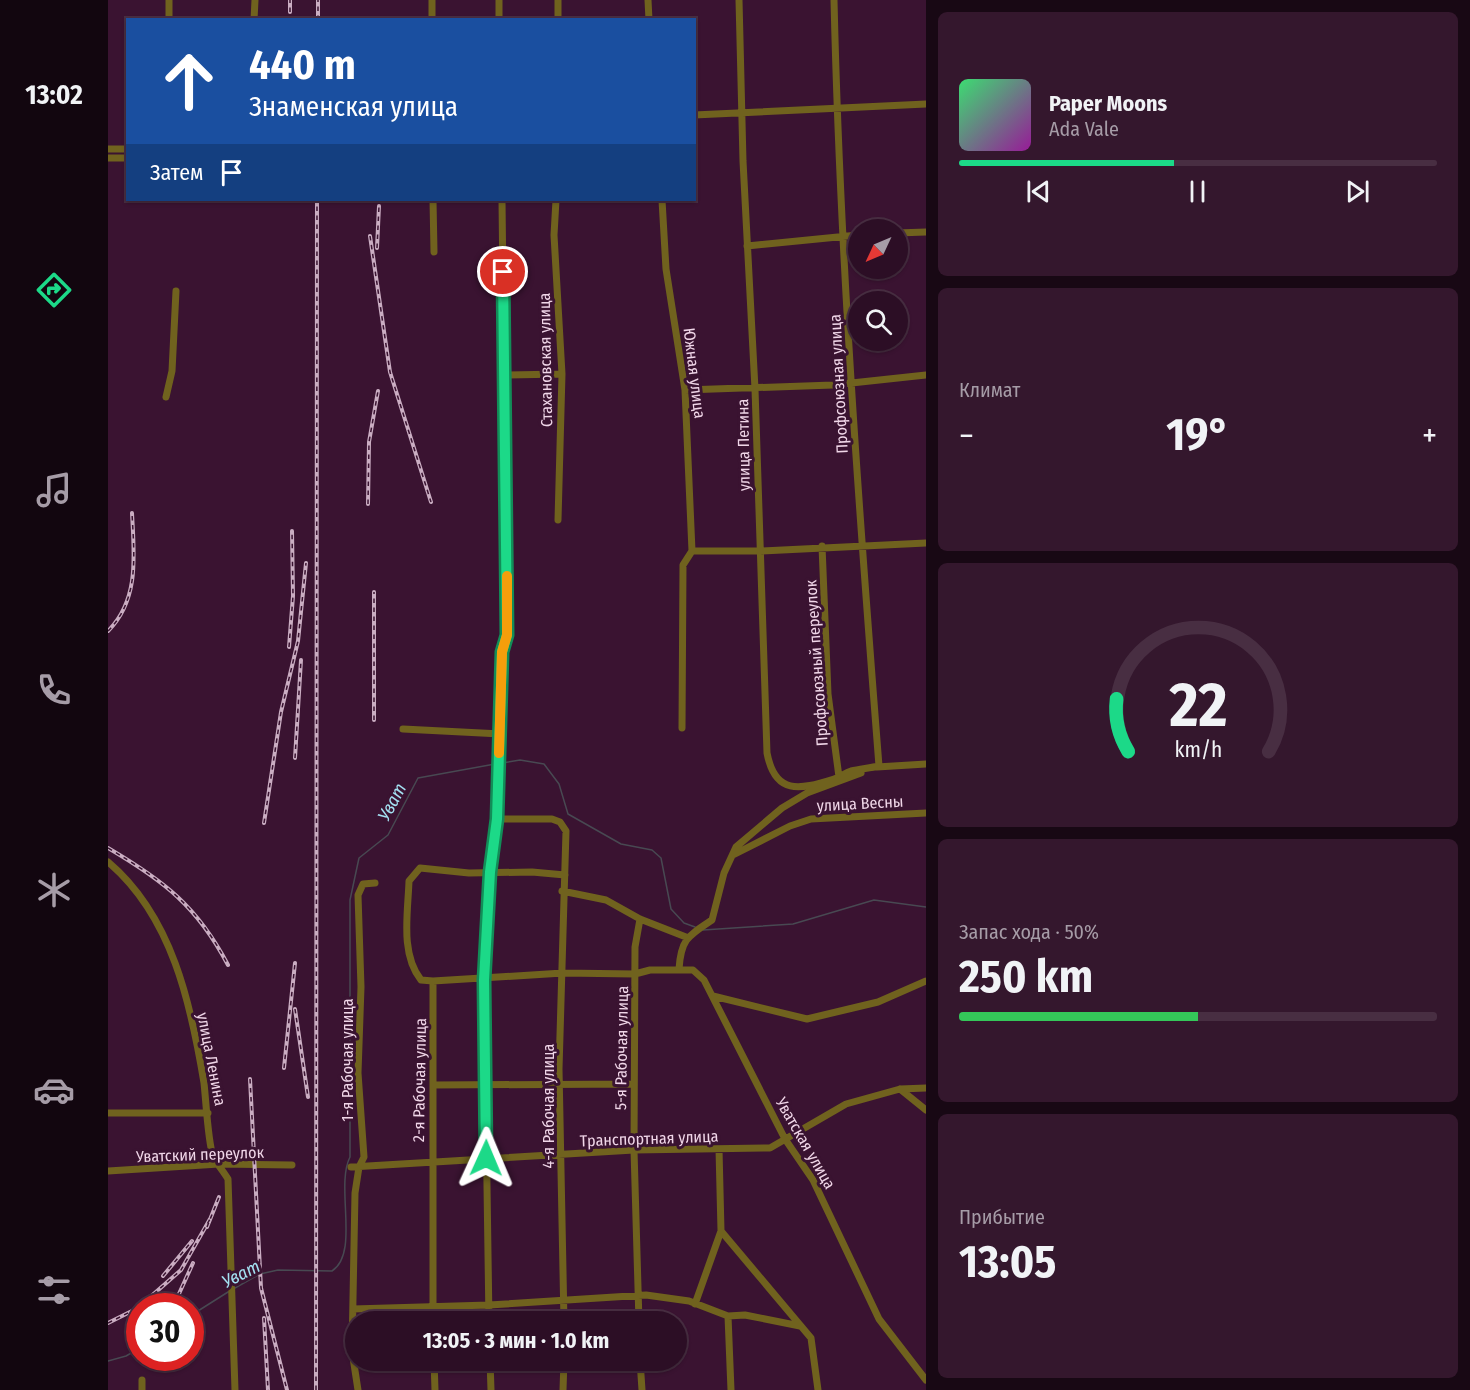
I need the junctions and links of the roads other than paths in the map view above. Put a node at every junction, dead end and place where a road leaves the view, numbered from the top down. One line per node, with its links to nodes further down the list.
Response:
1 (169, 0): 9 (street)
2 (255, 0): 10 (street)
3 (432, 0): 11 (street)
4 (499, 0): 12 (street)
5 (558, 0): 13 (street)
6 (648, 0): 14 (street)
7 (739, 0): 17 (street, улица Петина)
8 (834, 0): 16 (street, Профсоюзная улица)
9 (169, 18)
10 (254, 18)
11 (432, 18)
12 (500, 18)
13 (558, 18)
14 (649, 18)
15 (926, 104): 16 (street)
16 (837, 110): 17 (street); 29 (street, Профсоюзная улица)
17 (742, 113): 18 (street); 31 (street, улица Петина)
18 (696, 115)
19 (108, 149): 20 (street)
20 (126, 149)
21 (108, 158): 22 (street)
22 (126, 158)
23 (433, 201): 32 (street)
24 (502, 201): 35 (street)
25 (556, 201): 34 (street, Стахановская улица)
26 (662, 201): 39 (street, Южная улица)
27 (926, 232): 28 (street)
28 (908, 233)
29 (843, 236): 30 (street); 31 (street); 37 (street, Профсоюзная улица)
30 (848, 236)
31 (747, 246): 38 (street, улица Петина)
32 (434, 252)
33 (176, 291): 40 (street)
34 (562, 374): 35 (street); 41 (street, Стахановская улица)
35 (504, 375): 49 (street)
36 (926, 375): 37 (street)
37 (852, 383): 38 (street); 43 (street, Профсоюзная улица)
38 (755, 389): 39 (street); 46 (street, улица Петина)
39 (685, 390): 45 (street, Южная улица)
40 (166, 397)
41 (558, 520)
42 (926, 543): 43 (street)
43 (861, 544): 44 (street); 51 (street, Профсоюзная улица)
44 (822, 546): 46 (street); 52 (street, Профсоюзный переулок)
45 (692, 551): 46 (street); 47 (street)
46 (760, 551): 52 (street, улица Петина)
47 (682, 728)
48 (403, 729): 49 (street)
49 (501, 734): 54 (street)
50 (926, 764): 51 (street)
51 (879, 766): 52 (street, улица Петина); 55 (street)
52 (839, 777)
53 (926, 813): 55 (street, улица Весны)
54 (497, 819): 57 (street); 58 (street, 4-я Рабочая улица)
55 (733, 855): 62 (street)
56 (108, 862): 78 (street, улица Ленина)
57 (490, 872): 58 (street); 66 (street); 67 (street)
58 (565, 875): 60 (street, 4-я Рабочая улица)
59 (375, 883): 87 (street, 1-я Рабочая улица)
60 (562, 891): 61 (street); 64 (street, 4-я Рабочая улица)
61 (640, 919): 62 (street); 65 (street, 5-я Рабочая улица)
62 (686, 937): 63 (street)
63 (679, 969): 65 (street, Уватская улица); 69 (street, Уватская улица)
64 (563, 973): 65 (street, Уватская улица); 66 (street, Уватская улица); 70 (street, 4-я Рабочая улица)
65 (635, 974): 72 (street, 5-я Рабочая улица)
66 (484, 980): 67 (street, Уватская улица); 73 (street)
67 (433, 981): 71 (street, 2-я Рабочая улица)
68 (926, 981): 69 (street)
69 (713, 996): 79 (street, Уватская улица)
70 (560, 1083): 72 (street); 73 (street); 82 (street, 4-я Рабочая улица)
71 (433, 1084): 73 (street); 84 (street, 2-я Рабочая улица)
72 (634, 1084): 81 (street, 5-я Рабочая улица)
73 (487, 1086): 83 (street)
74 (926, 1088): 75 (street, Транспортная улица)
75 (900, 1089): 76 (street); 79 (street, Транспортная улица)
76 (926, 1110)
77 (108, 1113): 78 (street)
78 (208, 1113): 85 (street, улица Ленина)
79 (785, 1138): 80 (street, Транспортная улица); 107 (street, Уватская улица)
80 (719, 1149): 81 (street, Транспортная улица); 89 (street)
81 (634, 1150): 82 (street, Транспортная улица); 90 (street, 5-я Рабочая улица)
82 (561, 1154): 83 (street, Транспортная улица); 91 (street, 4-я Рабочая улица)
83 (486, 1158): 84 (street, Транспортная улица); 93 (street)
84 (431, 1163): 87 (street, Транспортная улица); 94 (street, 2-я Рабочая улица)
85 (219, 1164): 86 (street, Уватский переулок); 88 (street, Уватский переулок); 109 (street, улица Ленина)
86 (292, 1165)
87 (355, 1167): 95 (street, 1-я Рабочая улица)
88 (108, 1171)
89 (721, 1231): 92 (street); 101 (street)
90 (638, 1297): 91 (street); 92 (street); 99 (street, 5-я Рабочая улица)
91 (564, 1299): 93 (street); 98 (street, 4-я Рабочая улица)
92 (695, 1304): 100 (street)
93 (489, 1305): 94 (street); 97 (street)
94 (432, 1306): 95 (street); 96 (street, 2-я Рабочая улица)
95 (353, 1309): 110 (street, 1-я Рабочая улица)
96 (432, 1311)
97 (489, 1311)
98 (564, 1311)
99 (639, 1311)
100 (728, 1316): 101 (street); 115 (street)
101 (800, 1326): 116 (street)
102 (434, 1371): 111 (street)
103 (490, 1371): 112 (street)
104 (564, 1371): 113 (street)
105 (641, 1371): 114 (street)
106 (142, 1380): 108 (street)
107 (926, 1380)
108 (142, 1390)
109 (235, 1390)
110 (358, 1390)
111 (435, 1390)
112 (491, 1390)
113 (563, 1390)
114 (642, 1390)
115 (731, 1390)
116 (818, 1390)

